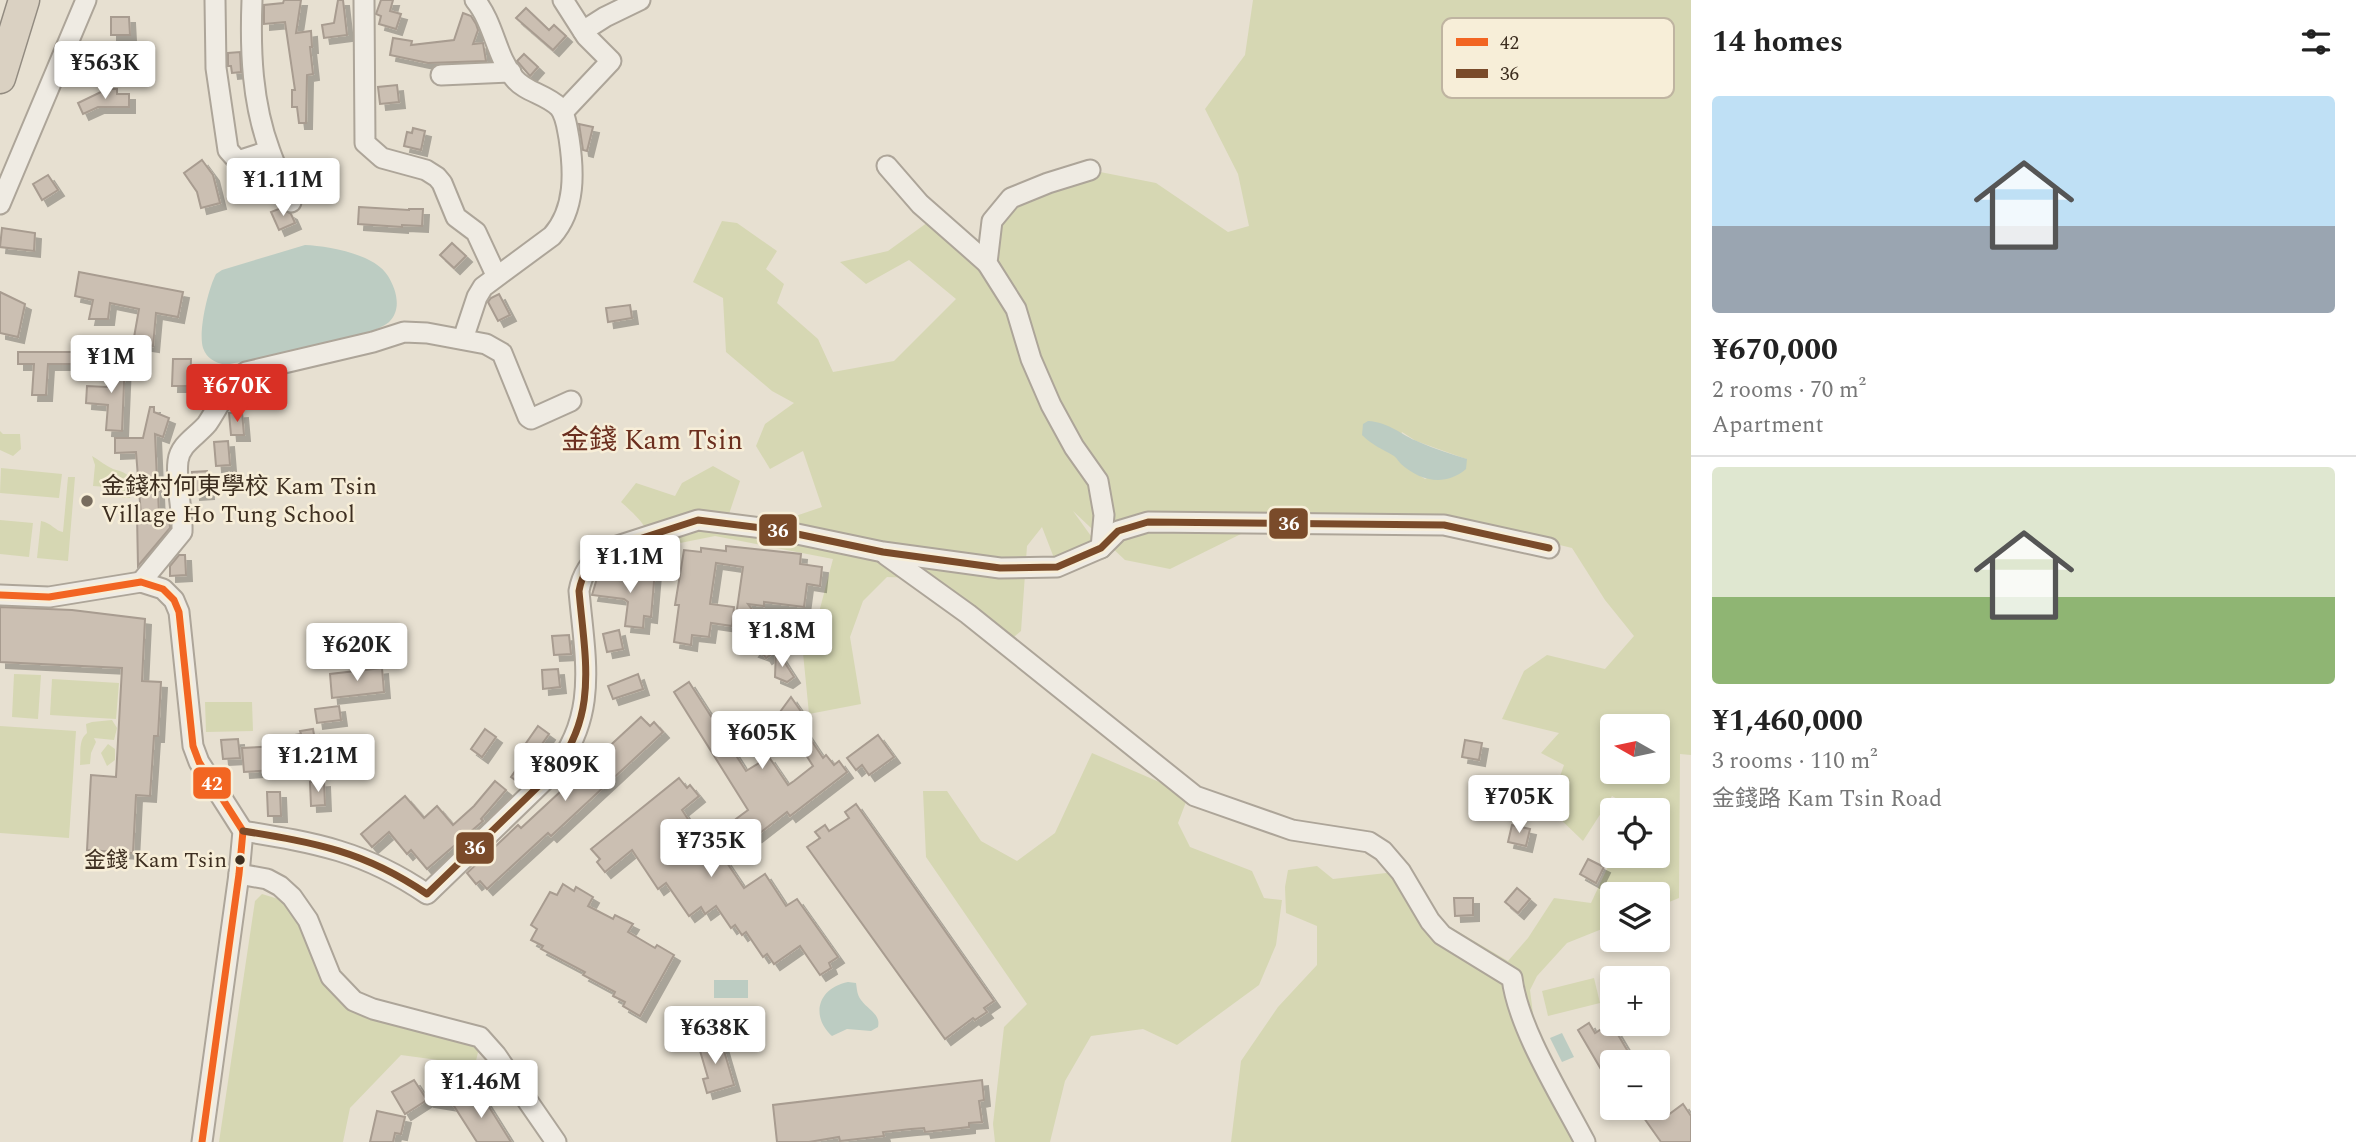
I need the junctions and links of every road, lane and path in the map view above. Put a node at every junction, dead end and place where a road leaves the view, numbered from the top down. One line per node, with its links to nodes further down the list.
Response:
1 (24, 0): 12 (highway)
2 (86, 0): 18 (street)
3 (215, 0): 14 (street)
4 (252, 0): 14 (street)
5 (364, 0): 20 (street)
6 (475, 0): 10 (street)
7 (563, 0): 9 (street)
8 (640, 0): 9 (street)
9 (583, 31): 13 (street)
10 (511, 72): 11 (street); 13 (street)
11 (441, 75)
12 (0, 78)
13 (563, 112): 20 (street)
14 (270, 151): 17 (street)
15 (887, 166): 19 (street)
16 (1090, 170): 19 (street)
17 (291, 202)
18 (0, 204)
19 (987, 262): 23 (street)
20 (496, 275): 21 (street)
21 (463, 339): 22 (street); 26 (street)
22 (571, 401)
23 (1101, 548): 24 (street); 25 (street)
24 (1549, 548)
25 (883, 552): 28 (street); 32 (street)
26 (141, 582): 27 (street); 28 (street)
27 (0, 595)
28 (243, 831): 29 (street)
29 (239, 874): 30 (street); 31 (street)
30 (202, 1142)
31 (556, 1142)
32 (1585, 1142)

